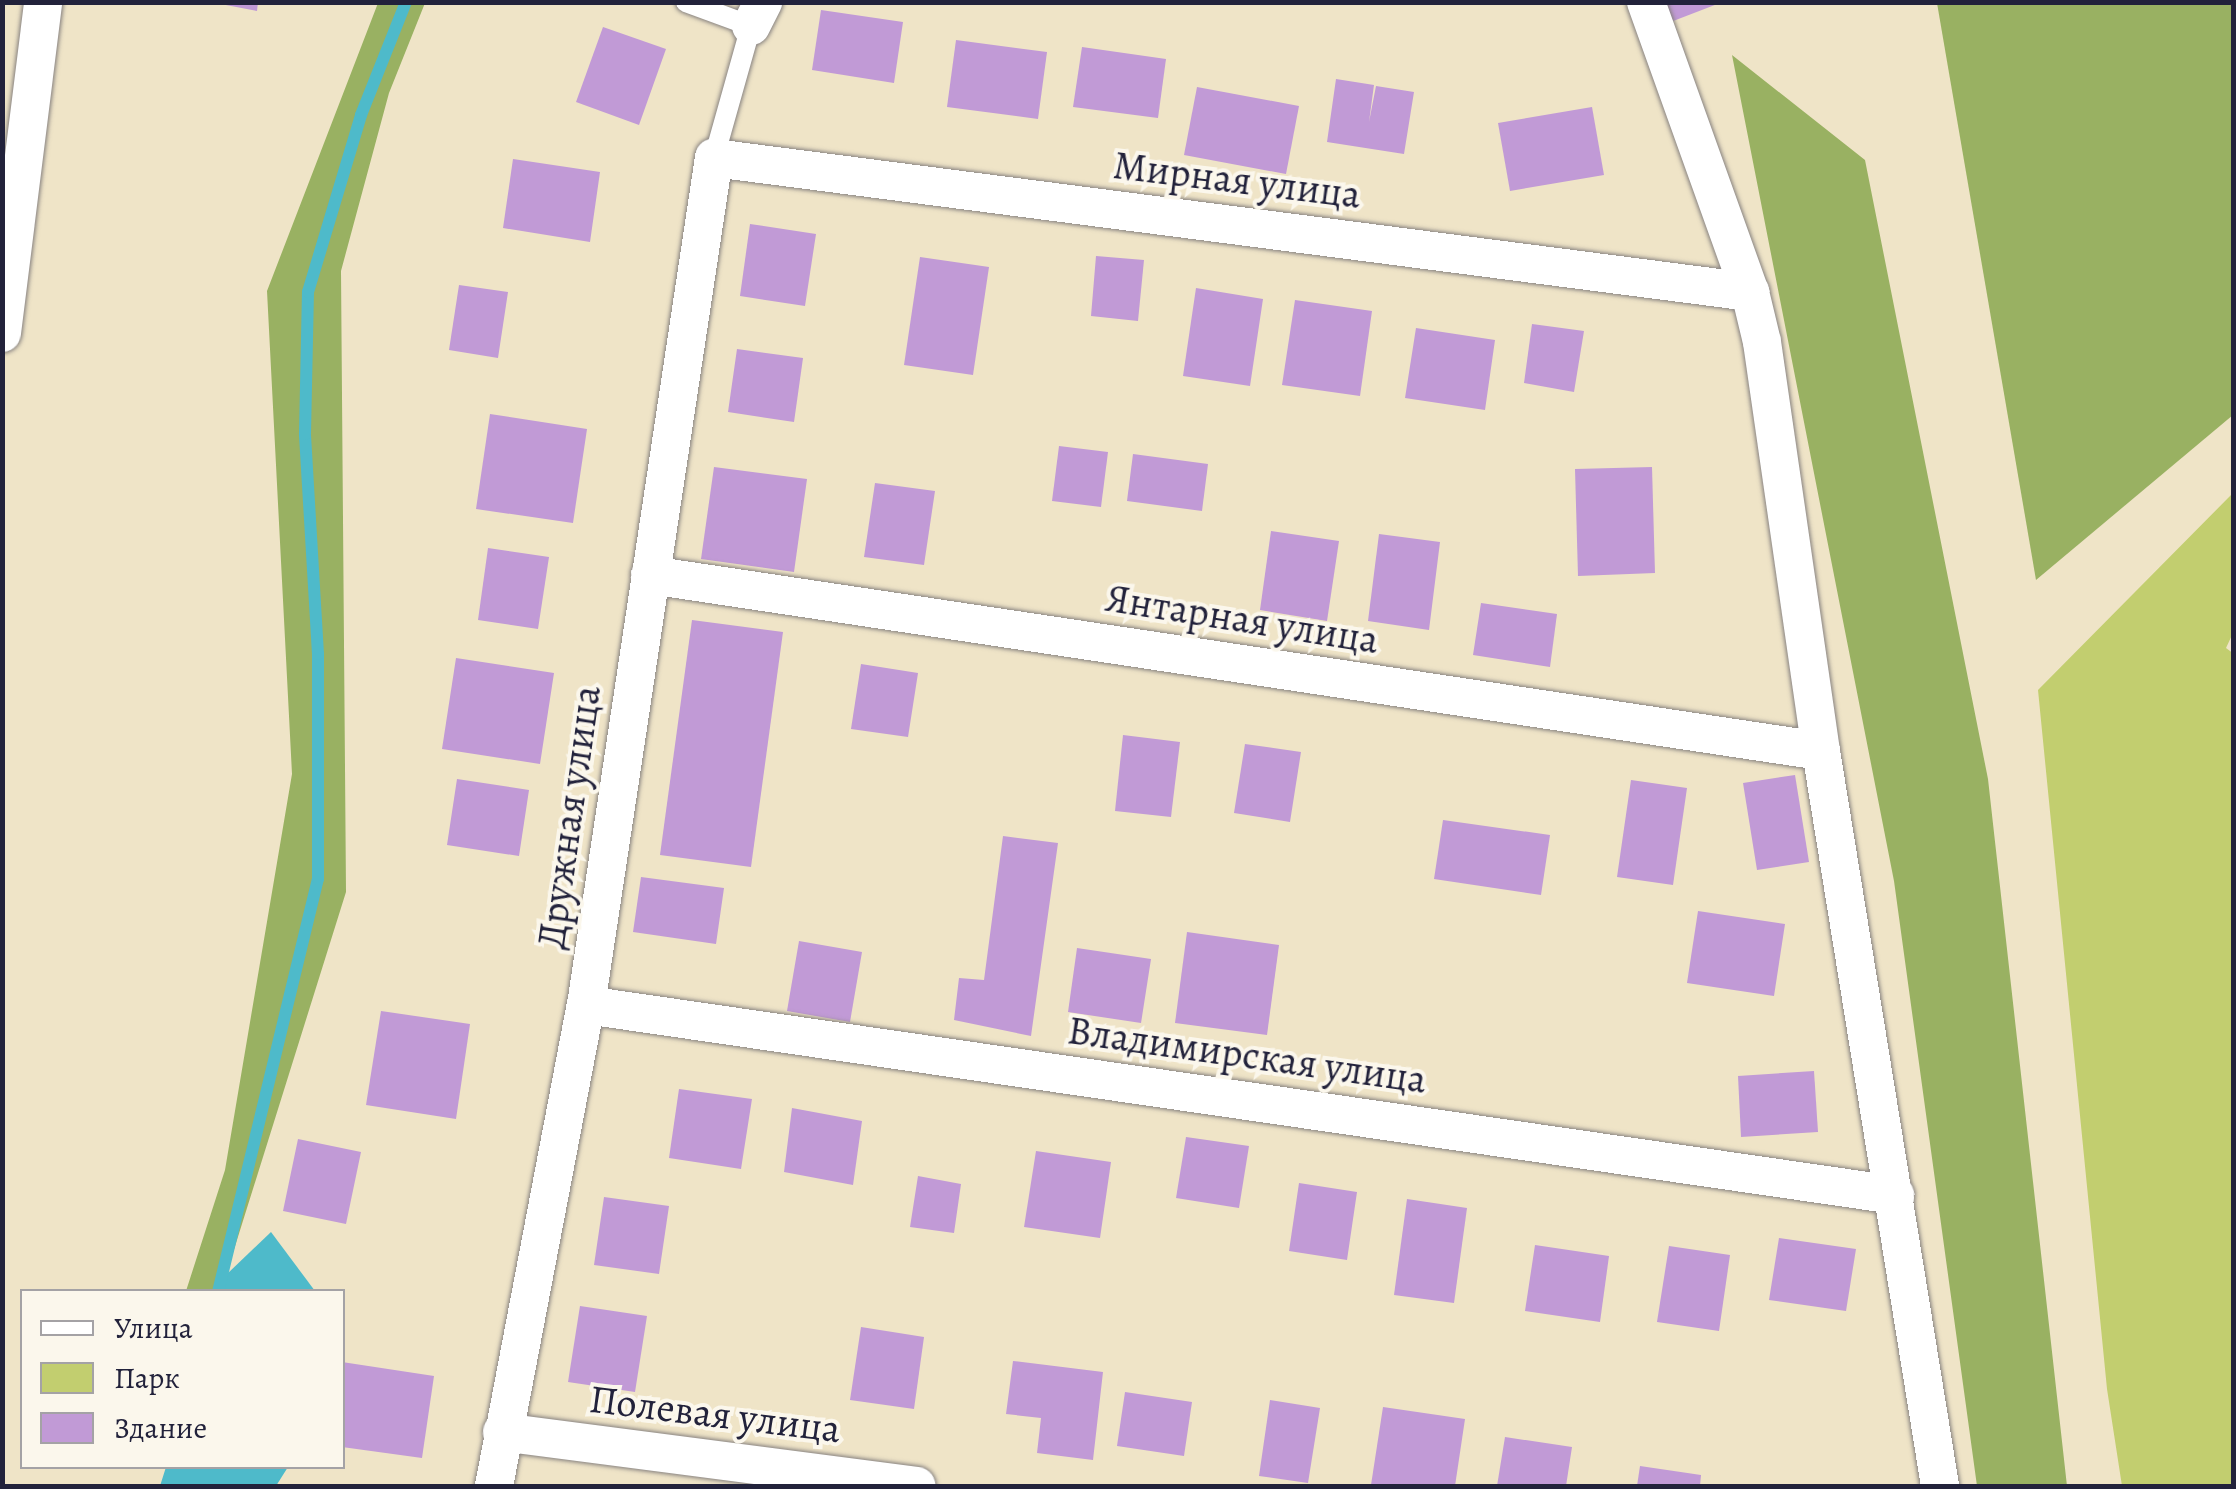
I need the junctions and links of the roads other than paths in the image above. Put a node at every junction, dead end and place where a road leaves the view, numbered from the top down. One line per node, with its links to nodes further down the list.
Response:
1 (43, 2): 7 (street)
2 (686, 2): 4 (lane)
3 (1646, 2): 6 (street)
4 (757, 14): 5 (lane)
5 (714, 158): 6 (street, Мирная улица); 8 (street, Дружная улица)
6 (1750, 292): 9 (street)
7 (2, 333)
8 (650, 576): 9 (street, Янтарная улица); 10 (street, Дружная улица)
9 (1821, 752): 11 (street)
10 (586, 1004): 11 (street, Владимирская улица); 12 (street, Дружная улица)
11 (1895, 1195): 15 (street)
12 (502, 1432): 13 (street, Дружная улица); 14 (street, Полевая улица)
13 (494, 1486)
14 (916, 1486)
15 (1940, 1486)

